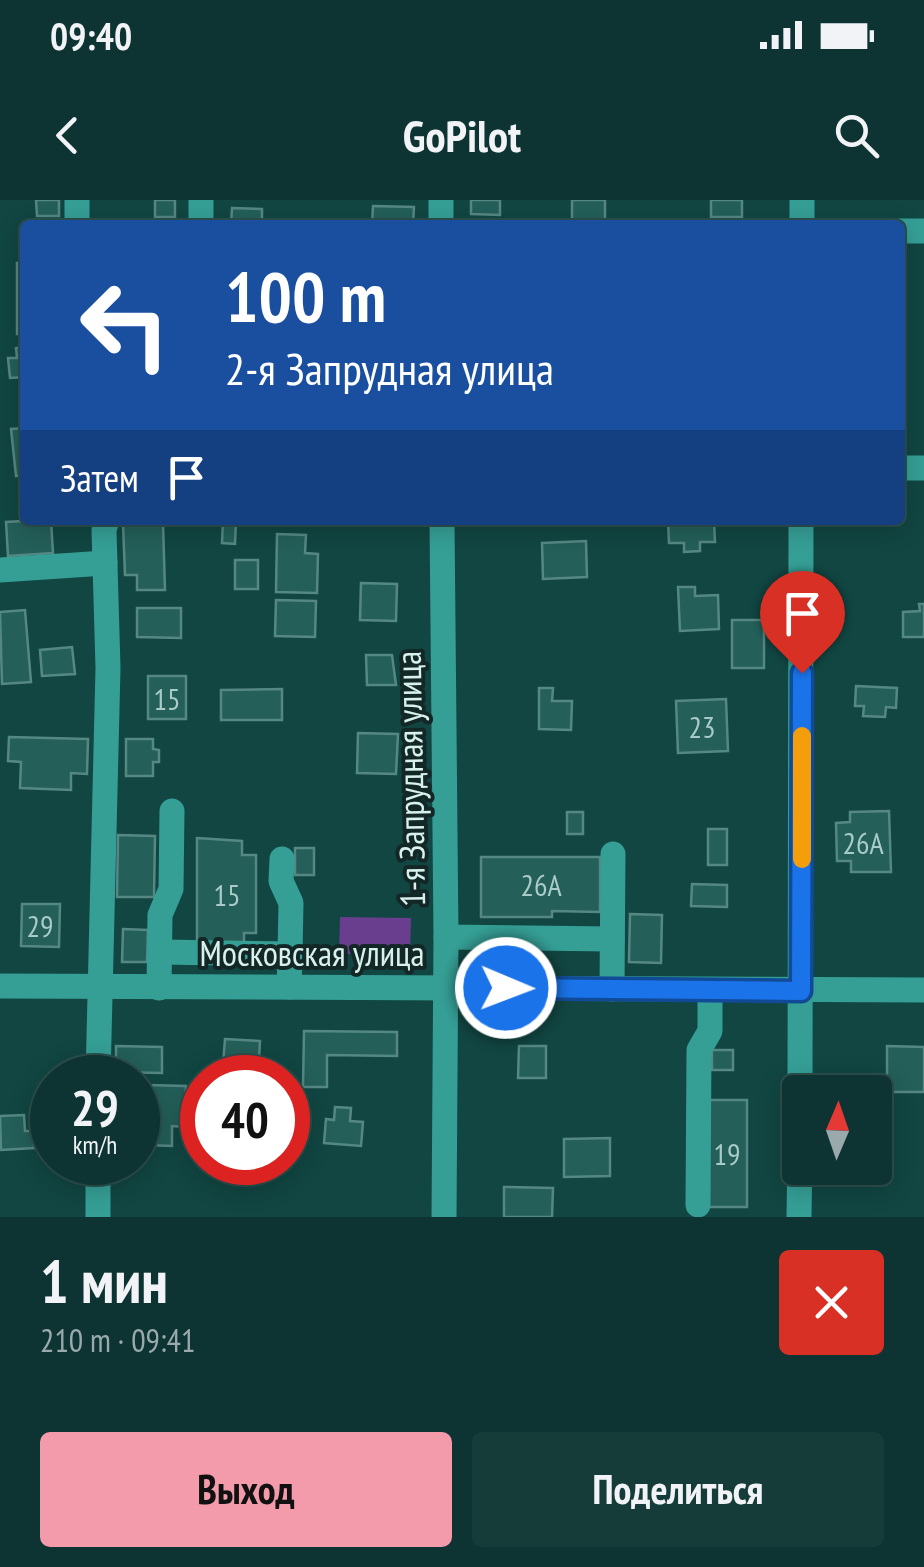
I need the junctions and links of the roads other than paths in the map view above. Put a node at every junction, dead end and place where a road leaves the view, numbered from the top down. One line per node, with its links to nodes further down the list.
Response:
1 (102, 525): 4 (street)
2 (437, 525): 9 (street, 1-я Запрудная улица)
3 (802, 525): 21 (street)
4 (105, 564): 5 (street); 15 (street)
5 (0, 570)
6 (172, 811): 11 (street)
7 (613, 854): 10 (street)
8 (282, 858): 12 (street)
9 (446, 937): 10 (street); 17 (street, 1-я Запрудная улица)
10 (612, 938): 18 (street)
11 (160, 952): 12 (street); 16 (street)
12 (290, 954): 14 (street)
13 (0, 986): 15 (street, Московская улица)
14 (289, 987): 16 (street, Московская улица); 17 (street, Московская улица)
15 (99, 988): 16 (street, Московская улица); 22 (street)
16 (159, 988)
17 (446, 988): 18 (street, Московская улица); 28 (street, 1-я Запрудная улица)
18 (612, 989): 19 (street, Московская улица)
19 (710, 990): 21 (street, Московская улица); 26 (street)
20 (924, 990): 21 (street, Московская улица)
21 (801, 991): 23 (street)
22 (98, 1055)
23 (800, 1075)
24 (98, 1185): 27 (street)
25 (800, 1185): 29 (street)
26 (698, 1206)
27 (98, 1217)
28 (444, 1217)
29 (800, 1217)

